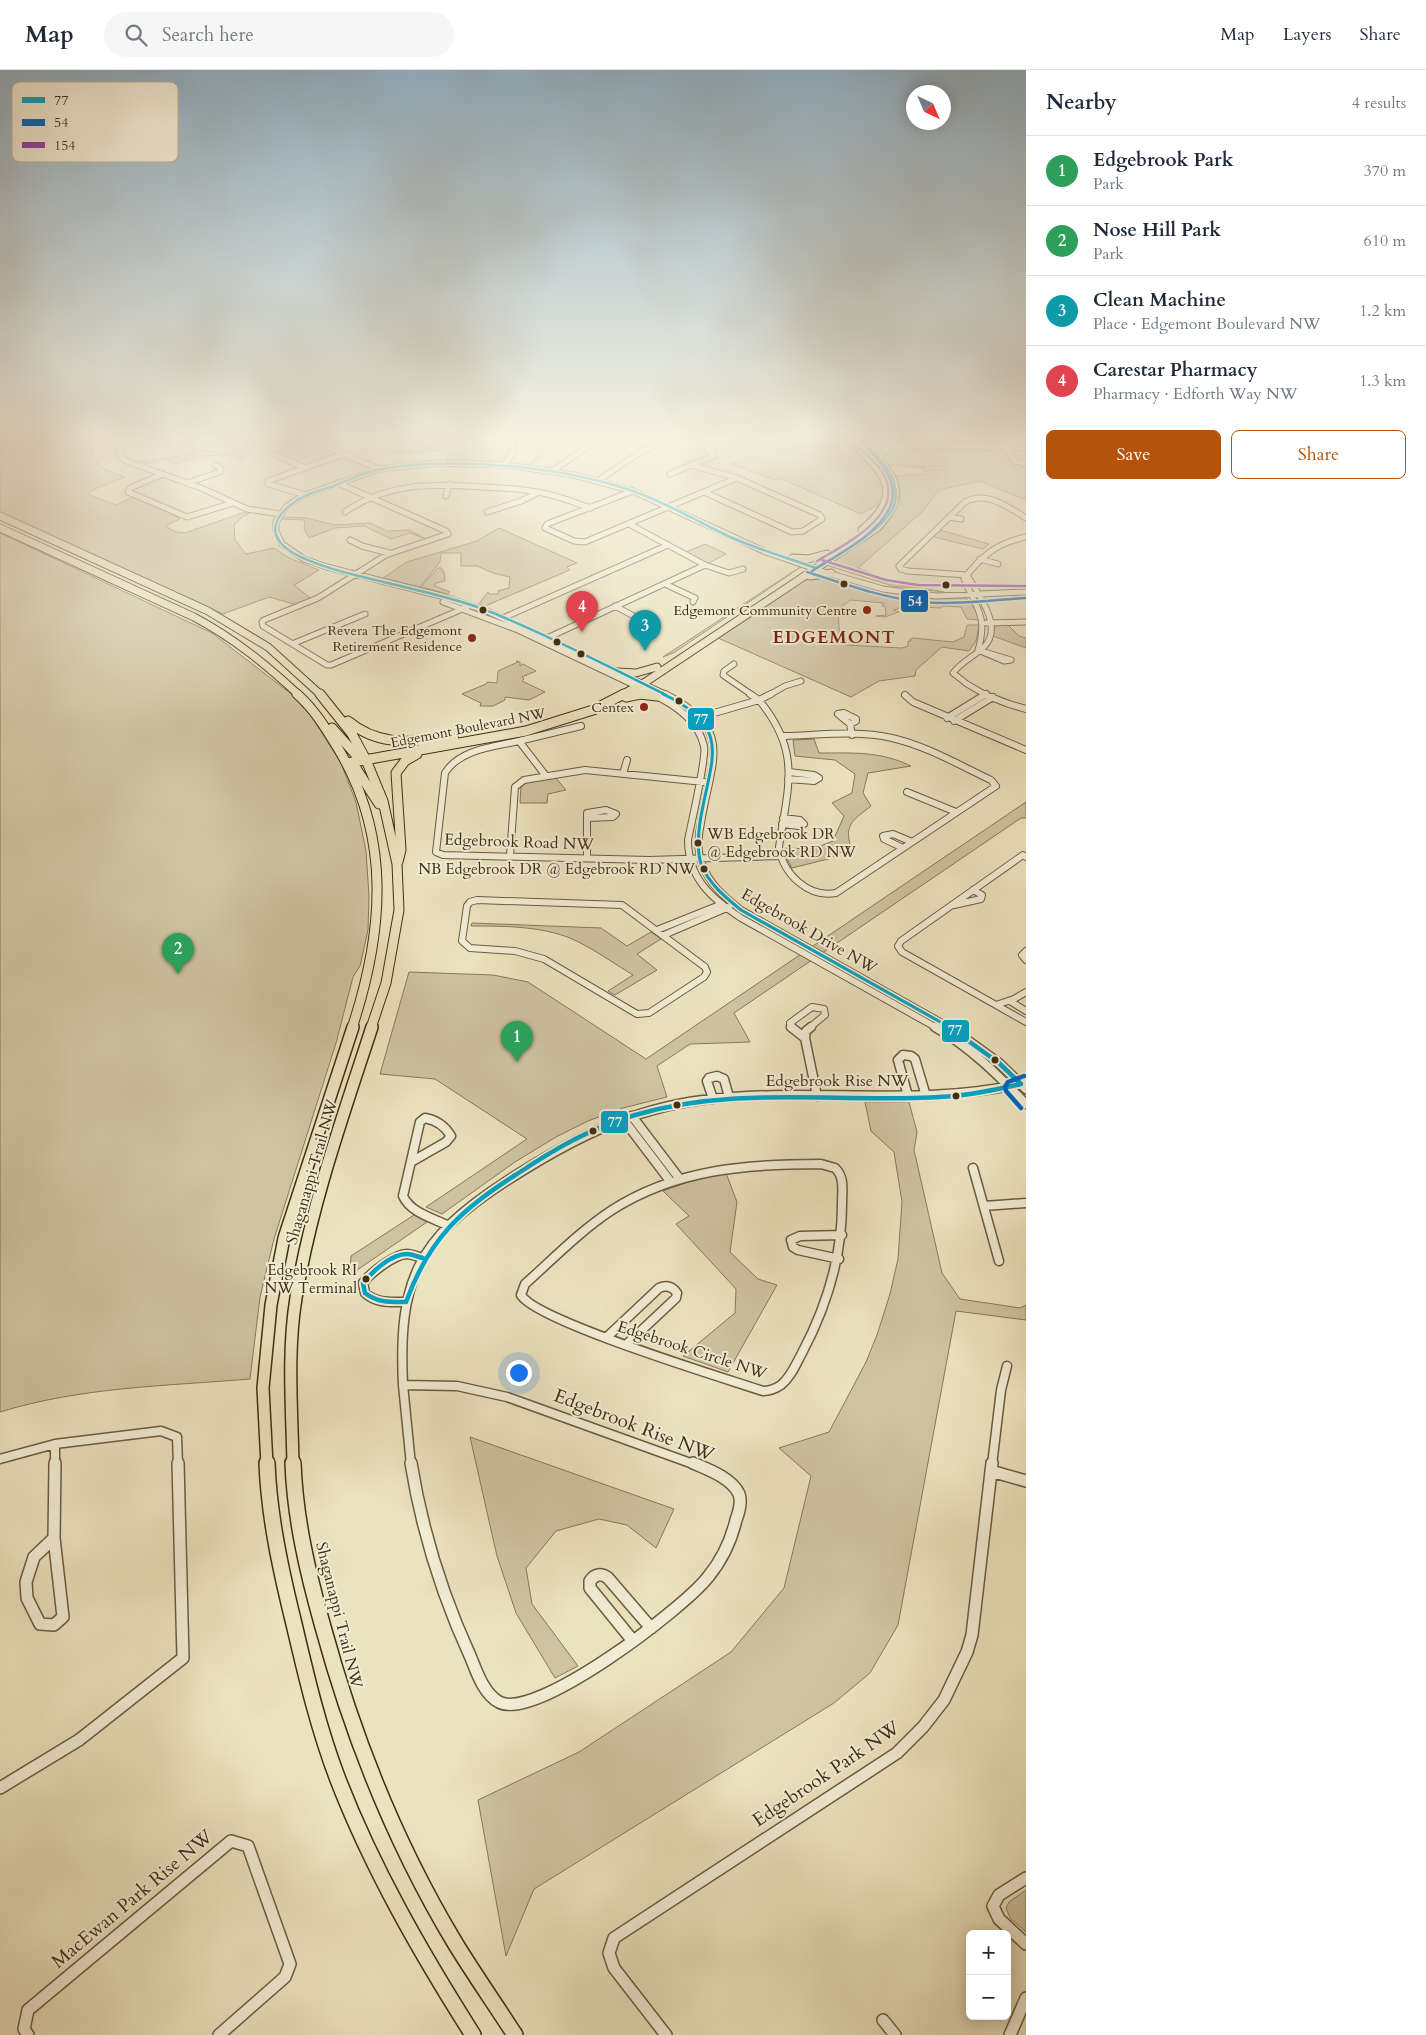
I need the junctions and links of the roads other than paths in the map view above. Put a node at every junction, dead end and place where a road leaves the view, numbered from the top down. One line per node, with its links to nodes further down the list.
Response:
1 (6, 531): 62 (main road, Shaganappi Trail NW)
2 (31, 531): 58 (main road, Shaganappi Trail NW)
3 (276, 531): 27 (street)
4 (445, 531): 18 (street)
5 (552, 531): 6 (street)
6 (611, 531)
7 (641, 531): 16 (street)
8 (718, 531): 17 (street)
9 (789, 531): 10 (street)
10 (805, 531)
11 (862, 531): 19 (main road, Edgemont Boulevard NW)
12 (872, 531): 24 (main road, Edgemont Boulevard NW)
13 (935, 531): 28 (street)
14 (1026, 537): 21 (street)
15 (350, 540): 18 (street)
16 (668, 545): 23 (street); 39 (street)
17 (772, 552): 20 (street); 24 (street)
18 (389, 553): 27 (street)
19 (827, 554): 20 (main road); 24 (main road, Edgemont Boulevard NW)
20 (794, 558): 24 (street)
21 (980, 559): 22 (street); 28 (street)
22 (998, 564)
23 (705, 565): 25 (street); 30 (street)
24 (815, 566): 26 (street); 29 (main road, Edgemont Boulevard NW); 33 (street); 50 (main road, Edgemont Boulevard NW)
25 (743, 569)
26 (831, 573): 29 (main road); 33 (street)
27 (355, 575): 31 (street); 47 (street)
28 (967, 575): 33 (street)
29 (797, 581): 53 (main road, Edgemont Boulevard NW)
30 (665, 584): 34 (street); 36 (street)
31 (398, 586): 35 (street); 37 (street)
32 (1026, 592): 33 (street)
33 (974, 594): 42 (street); 43 (street)
34 (693, 602)
35 (471, 605): 37 (street); 39 (street)
36 (615, 606): 44 (street); 45 (street)
37 (465, 608): 40 (street); 47 (street)
38 (365, 614): 47 (street)
39 (504, 617): 40 (street); 45 (street)
40 (496, 621): 46 (street)
41 (1026, 622): 42 (street)
42 (990, 623): 43 (street); 48 (street)
43 (984, 624): 48 (street)
44 (652, 626)
45 (547, 638): 46 (street); 51 (street)
46 (540, 641): 53 (street)
47 (292, 644)
48 (978, 650): 48 (street); 54 (street)
49 (734, 664): 59 (street)
50 (657, 667): 51 (main road); 53 (main road, Edgemont Boulevard NW)
51 (618, 672): 53 (street)
52 (801, 681): 59 (street)
53 (637, 684): 56 (street, Edgebrook Drive NW); 60 (main road, Edgemont Boulevard NW); 63 (street, Edgebrook Drive NW); 71 (main road, Edgemont Boulevard NW)
54 (986, 694): 57 (street); 64 (street)
55 (905, 695): 64 (street)
56 (657, 696): 60 (main road); 65 (street, Edgebrook Drive NW)
57 (992, 697): 61 (street); 66 (street)
58 (325, 700): 71 (main road); 75 (main road, Shaganappi Trail NW)
59 (759, 700): 63 (street); 70 (street)
60 (611, 702): 73 (main road, Edgemont Boulevard NW)
61 (1026, 709)
62 (318, 716): 75 (main road, Shaganappi Trail NW); 75 (main road)
63 (700, 717): 65 (street); 80 (street, Edgebrook Drive NW)
64 (947, 718): 66 (street)
65 (690, 719): 79 (street, Edgebrook Drive NW)
66 (954, 721): 74 (street)
67 (850, 724): 69 (street)
68 (581, 726): 72 (street)
69 (852, 735): 70 (street); 82 (street)
70 (784, 736): 89 (street)
71 (454, 738): 75 (main road, Edgemont Boulevard NW)
72 (519, 741): 78 (street); 88 (street, Edgebrook Road NW)
73 (444, 746): 75 (main road, Edgemont Boulevard NW); 93 (main road)
74 (1026, 750)
75 (355, 759): 83 (main road); 83 (main road, Shaganappi Trail NW); 148 (main road, Shaganappi Trail NW)
76 (628, 760): 77 (street)
77 (623, 774): 78 (street); 79 (street)
78 (546, 776): 88 (street)
79 (699, 782): 80 (street); 91 (street, Edgebrook Drive NW)
80 (709, 783): 92 (street, Edgebrook Drive NW)
81 (906, 792): 82 (street)
82 (956, 812): 85 (street)
83 (387, 816): 93 (main road, Shaganappi Trail NW)
84 (587, 818): 90 (street)
85 (912, 842): 86 (street); 86 (street)
86 (903, 848): 89 (street)
87 (1025, 855): 94 (street)
88 (510, 856): 90 (street, Edgebrook Road NW)
89 (780, 856): 92 (street, Edgebrook Road NW)
90 (587, 858): 91 (street, Edgebrook Road NW)
91 (689, 859): 92 (street, Edgebrook Road NW); 95 (street, Edgebrook Drive NW)
92 (699, 859): 96 (street, Edgebrook Drive NW)
93 (397, 864): 149 (main road, Shaganappi Trail NW)
94 (974, 890): 97 (street); 97 (street)
95 (720, 904): 96 (street, Edgebrook Drive NW); 98 (street)
96 (729, 906): 99 (street); 108 (street, Edgebrook Drive NW); 109 (street, Edgebrook Drive NW)
97 (950, 906): 104 (street)
98 (657, 930): 99 (street); 99 (street)
99 (664, 935)
100 (1026, 951): 101 (street)
101 (1026, 960)
102 (1026, 992): 103 (street)
103 (1010, 1001): 104 (street); 105 (street)
104 (996, 1005): 106 (street)
105 (1026, 1011)
106 (1026, 1022)
107 (805, 1038): 107 (street); 110 (street)
108 (1024, 1085): 109 (street, Edgebrook Rise NW)
109 (1011, 1086): 112 (street, Edgebrook Rise NW); 115 (street, Edgebrook Drive NW)
110 (817, 1096): 111 (street, Edgebrook Rise NW); 113 (street, Edgebrook Rise NW)
111 (908, 1096): 112 (street, Edgebrook Rise NW); 112 (street)
112 (926, 1096)
113 (729, 1097): 114 (street, Edgebrook Rise NW); 114 (street)
114 (713, 1099): 116 (street, Edgebrook Rise NW)
115 (1026, 1104)
116 (632, 1116): 117 (street, Edgebrook Rise NW); 120 (street)
117 (623, 1119): 121 (street); 124 (street, Edgebrook Rise NW)
118 (412, 1162): 118 (street); 124 (street)
119 (972, 1168): 123 (street)
120 (679, 1178): 121 (street, Edgebrook Circle NW); 125 (street, Edgebrook Circle NW)
121 (670, 1181): 130 (street, Edgebrook Circle NW)
122 (1026, 1203): 123 (street)
123 (984, 1206): 128 (street)
124 (448, 1225): 126 (street, Edgebrook Rise NW)
125 (842, 1235): 127 (street, Edgebrook Circle NW); 127 (street)
126 (423, 1258): 129 (street, Edgebrook Rise NW); 129 (street)
127 (839, 1259): 131 (street, Edgebrook Circle NW)
128 (999, 1261)
129 (406, 1302): 133 (street, Edgebrook Rise NW)
130 (607, 1337): 131 (street, Edgebrook Circle NW); 131 (street)
131 (627, 1344)
132 (1007, 1366): 136 (street, Edgebrook Park NW)
133 (404, 1384): 139 (street, Edgebrook Rise NW); 140 (street, Edgebrook Rise NW)
134 (55, 1444): 135 (street); 138 (street); 141 (street)
135 (0, 1459)
136 (991, 1471): 137 (street); 150 (street, Edgebrook Park NW)
137 (1026, 1481)
138 (54, 1538): 138 (street)
139 (651, 1628): 140 (street, Edgebrook Rise NW); 140 (street)
140 (633, 1641)
141 (0, 1788)
142 (1026, 1878): 143 (street)
143 (1026, 1944)
144 (1026, 1998): 152 (street)
145 (883, 2020): 151 (street)
146 (28, 2035): 147 (street, MacEwan Park Rise NW)
147 (220, 2035)
148 (473, 2035)
149 (515, 2035)
150 (666, 2035)
151 (895, 2035)
152 (1010, 2035)

